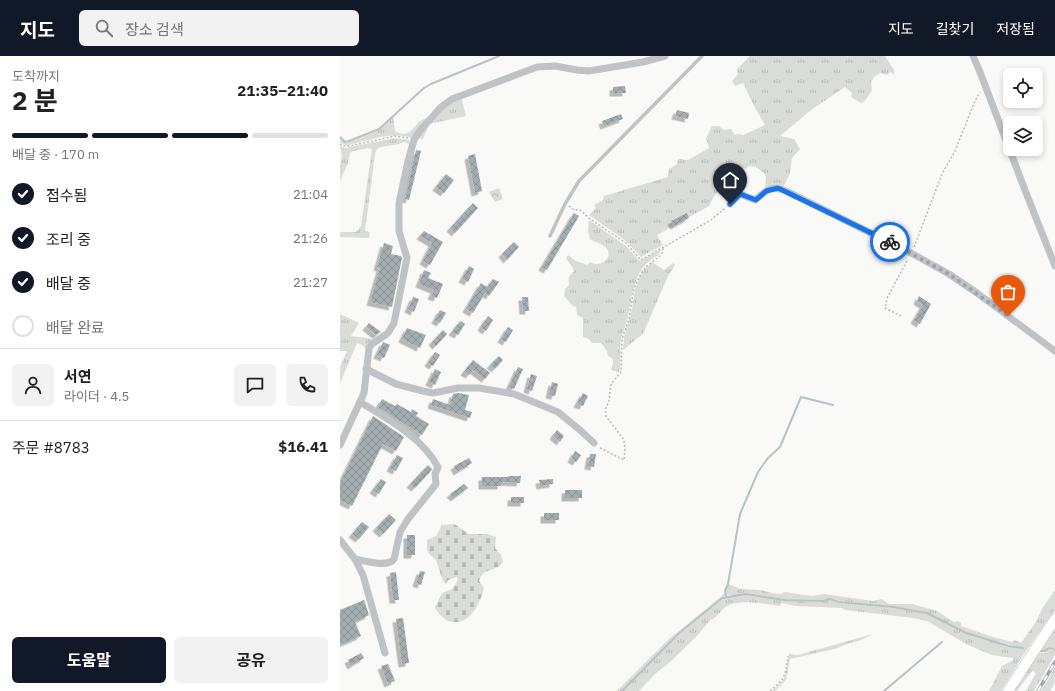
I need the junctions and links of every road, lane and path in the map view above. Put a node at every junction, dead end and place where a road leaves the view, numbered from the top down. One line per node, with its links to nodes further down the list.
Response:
1 (665, 56): 4 (street)
2 (702, 56): 8 (lane)
3 (973, 56): 5 (street)
4 (643, 59): 6 (street)
5 (984, 83): 12 (path); 13 (street)
6 (414, 140): 7 (path); 16 (street)
7 (340, 144)
8 (565, 204): 10 (lane); 11 (path)
9 (730, 204): 11 (path); 12 (street)
10 (550, 236)
11 (663, 247): 18 (path)
12 (911, 253): 14 (path); 15 (street)
13 (1055, 266)
14 (901, 316)
15 (1055, 351)
16 (366, 369): 17 (street); 18 (street)
17 (360, 402): 19 (street); 21 (street)
18 (594, 443)
19 (340, 445)
20 (340, 540): 21 (street)
21 (355, 559): 23 (street)
22 (1055, 619): 26 (main road)
23 (385, 653)
24 (788, 656): 25 (path)
25 (770, 691)
26 (1008, 691)

